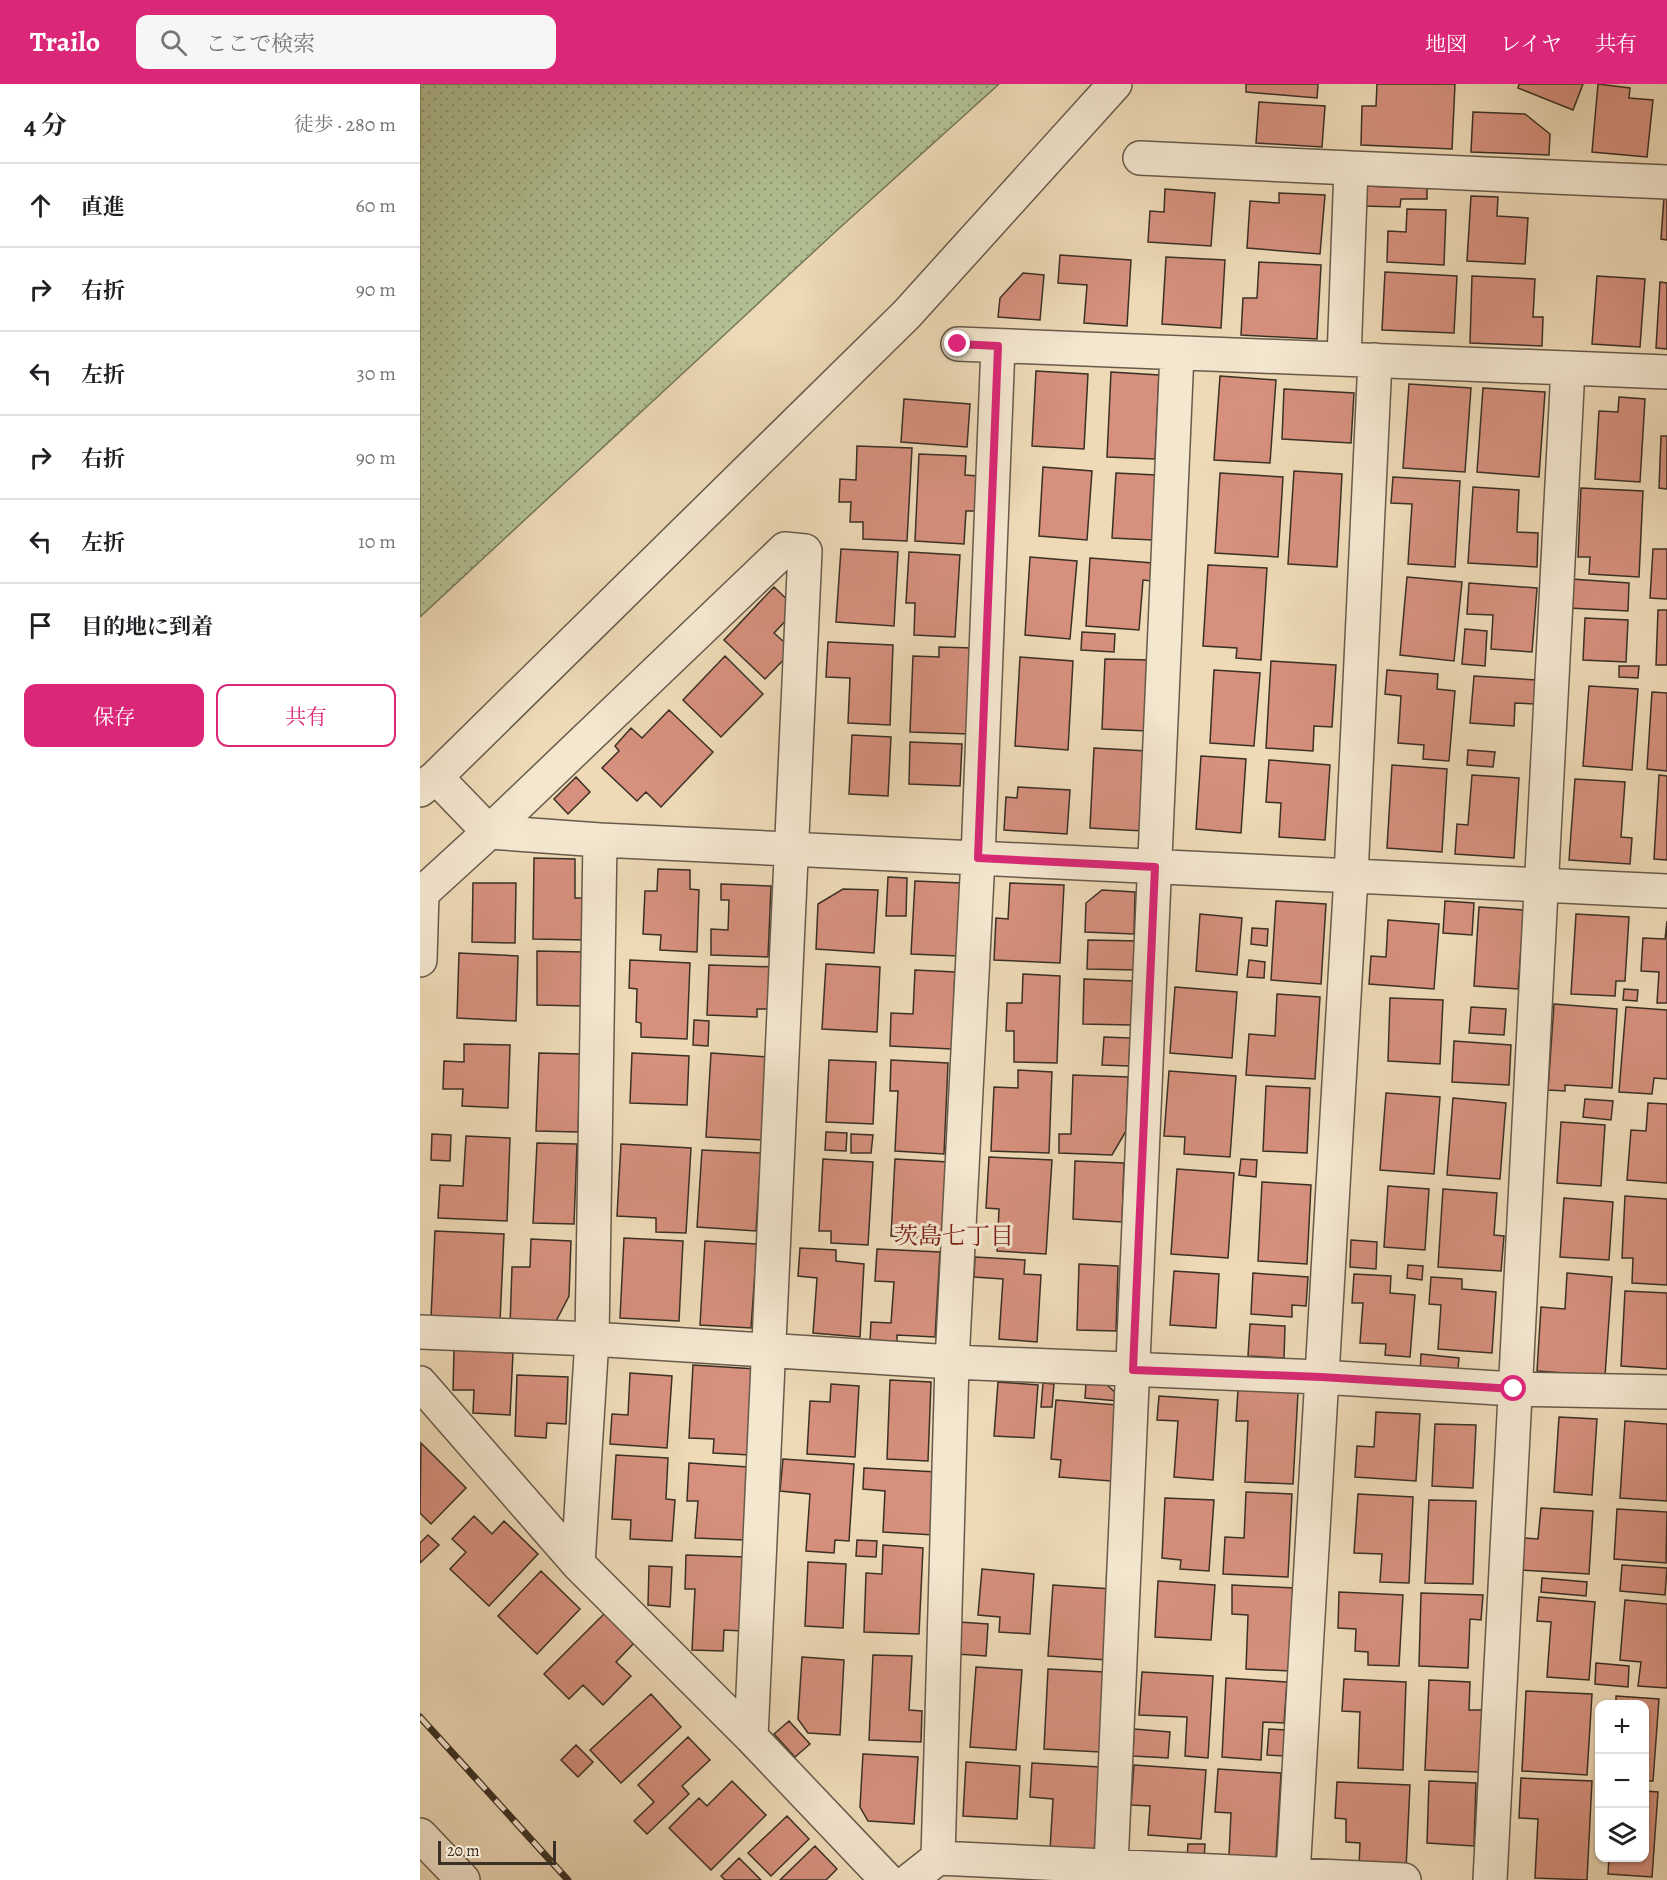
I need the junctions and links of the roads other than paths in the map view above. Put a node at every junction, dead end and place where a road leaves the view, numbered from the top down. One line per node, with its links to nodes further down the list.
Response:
1 (1115, 84): 11 (street)
2 (1140, 158): 3 (street)
3 (1351, 168): 4 (street); 8 (street)
4 (1667, 182)
5 (958, 344): 6 (street)
6 (998, 346): 7 (street); 15 (street)
7 (1177, 353): 8 (street); 16 (street)
8 (1360, 360): 9 (street); 17 (street)
9 (1568, 368): 10 (street); 18 (street)
10 (1667, 372)
11 (428, 784): 12 (street)
12 (489, 832): 13 (street); 14 (street); 20 (street)
13 (600, 840): 14 (street); 23 (street)
14 (792, 849): 15 (street); 24 (street)
15 (978, 858): 16 (street); 25 (street)
16 (1155, 867): 17 (street); 26 (street)
17 (1351, 876): 18 (street); 27 (street)
18 (1542, 885): 19 (street); 29 (street)
19 (1667, 891)
20 (421, 894): 21 (street)
21 (420, 960)
22 (420, 1332): 23 (street)
23 (592, 1339): 24 (street); 31 (street)
24 (770, 1351): 25 (street); 32 (street)
25 (952, 1362): 26 (street); 34 (street)
26 (1133, 1370): 27 (street); 35 (street)
27 (1321, 1377): 29 (street); 36 (street)
28 (420, 1383): 31 (street)
29 (1514, 1389): 30 (street); 41 (street)
30 (1667, 1392)
31 (578, 1564): 32 (street)
32 (751, 1737): 38 (street)
33 (420, 1835): 37 (street)
34 (938, 1858): 35 (street); 39 (street)
35 (1111, 1866): 36 (street)
36 (1293, 1875): 40 (street)
37 (463, 1880)
38 (887, 1880)
39 (910, 1880)
40 (1404, 1880)
41 (1490, 1880)

